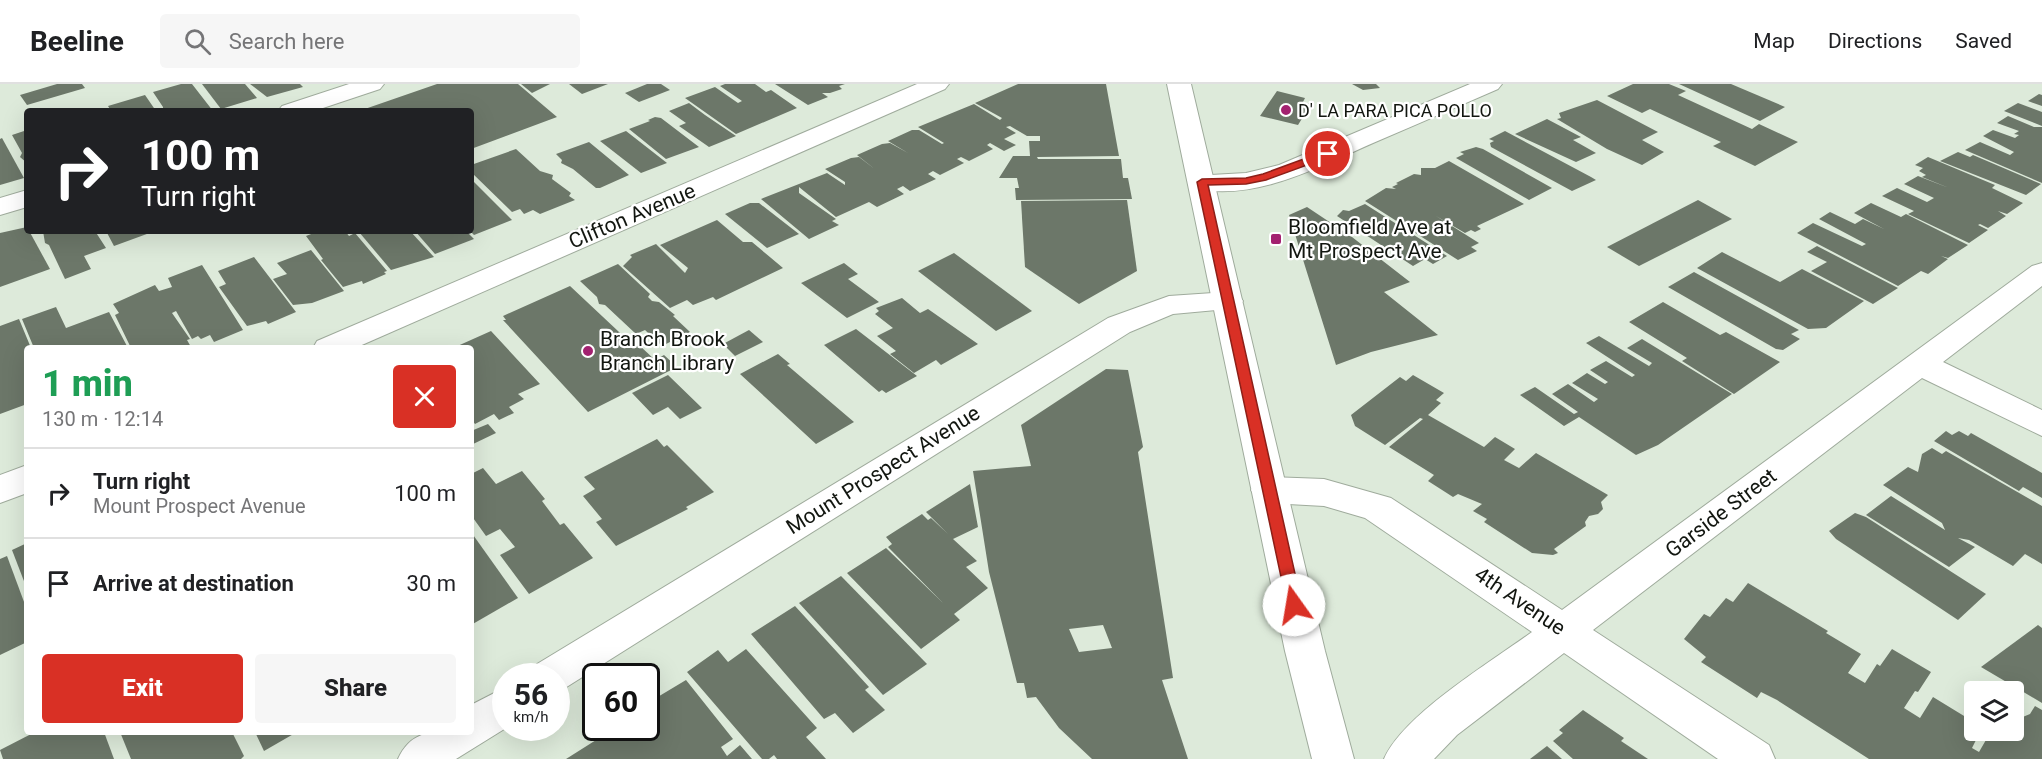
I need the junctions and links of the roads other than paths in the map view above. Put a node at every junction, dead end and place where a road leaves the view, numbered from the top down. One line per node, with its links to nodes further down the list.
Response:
1 (372, 84): 5 (street)
2 (937, 84): 11 (street, Clifton Avenue)
3 (1179, 84): 6 (street)
4 (1490, 84): 6 (street)
5 (299, 108)
6 (1202, 182): 10 (street)
7 (24, 199): 8 (street)
8 (0, 207)
9 (2042, 272): 12 (street, Garside Street)
10 (1228, 302): 16 (street); 18 (street, Mount Prospect Avenue)
11 (335, 345)
12 (1921, 364): 13 (street); 17 (street, Garside Street)
13 (2042, 424)
14 (24, 479): 15 (street)
15 (0, 490)
16 (1269, 490): 17 (street, 4th Avenue); 23 (street)
17 (1563, 630): 24 (street, Garside Street); 25 (street, 4th Avenue)
18 (570, 664)
19 (492, 714): 20 (street)
20 (474, 725)
21 (457, 735): 22 (street)
22 (419, 759)
23 (1333, 759)
24 (1405, 759)
25 (1754, 759)

